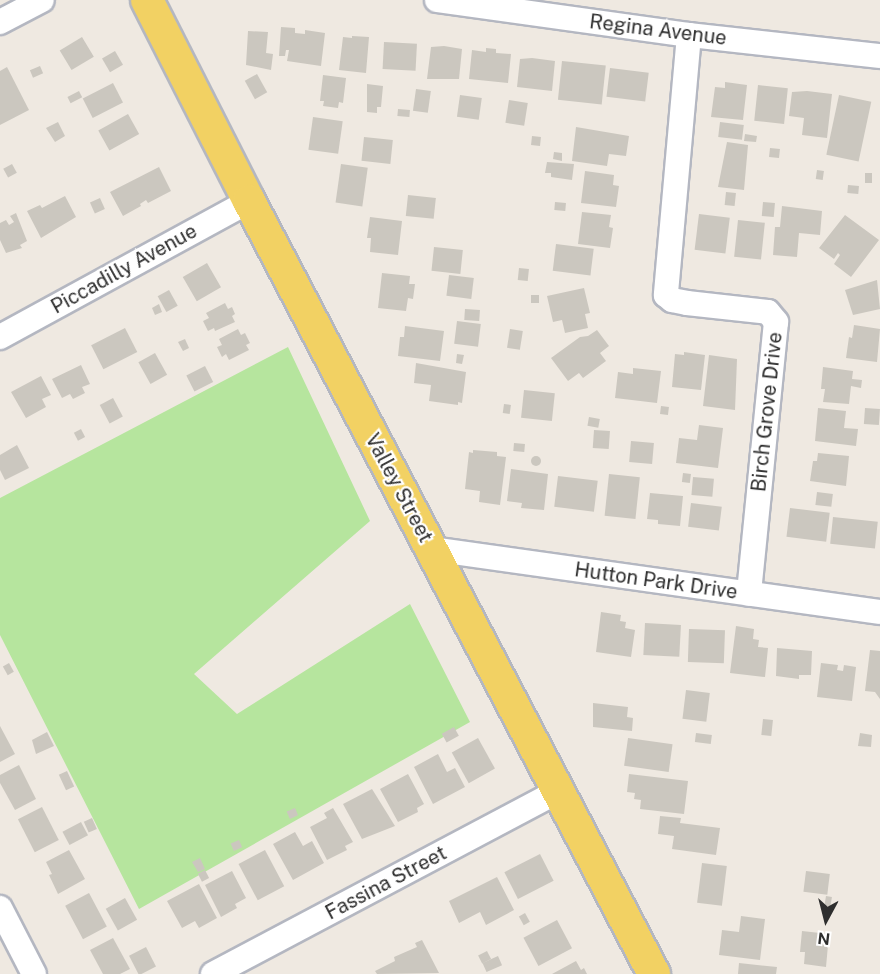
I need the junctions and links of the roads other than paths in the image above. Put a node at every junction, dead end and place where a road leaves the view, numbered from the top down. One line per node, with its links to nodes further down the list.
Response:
1 (42, 0): 4 (street)
2 (147, 0): 7 (main road, Valley Street)
3 (437, 0): 5 (street, Regina Avenue)
4 (0, 22)
5 (689, 34): 6 (street, Regina Avenue); 10 (street, Birch Grove Drive)
6 (880, 56)
7 (249, 201): 8 (street, Piccadilly Avenue); 9 (main road, Valley Street)
8 (0, 337)
9 (432, 549): 10 (street, Hutton Park Drive); 12 (main road, Valley Street)
10 (749, 594): 11 (street, Hutton Park Drive)
11 (880, 612)
12 (558, 791): 15 (street, Fassina Street); 16 (main road, Valley Street)
13 (0, 908): 14 (street)
14 (34, 974)
15 (213, 974)
16 (654, 974)

